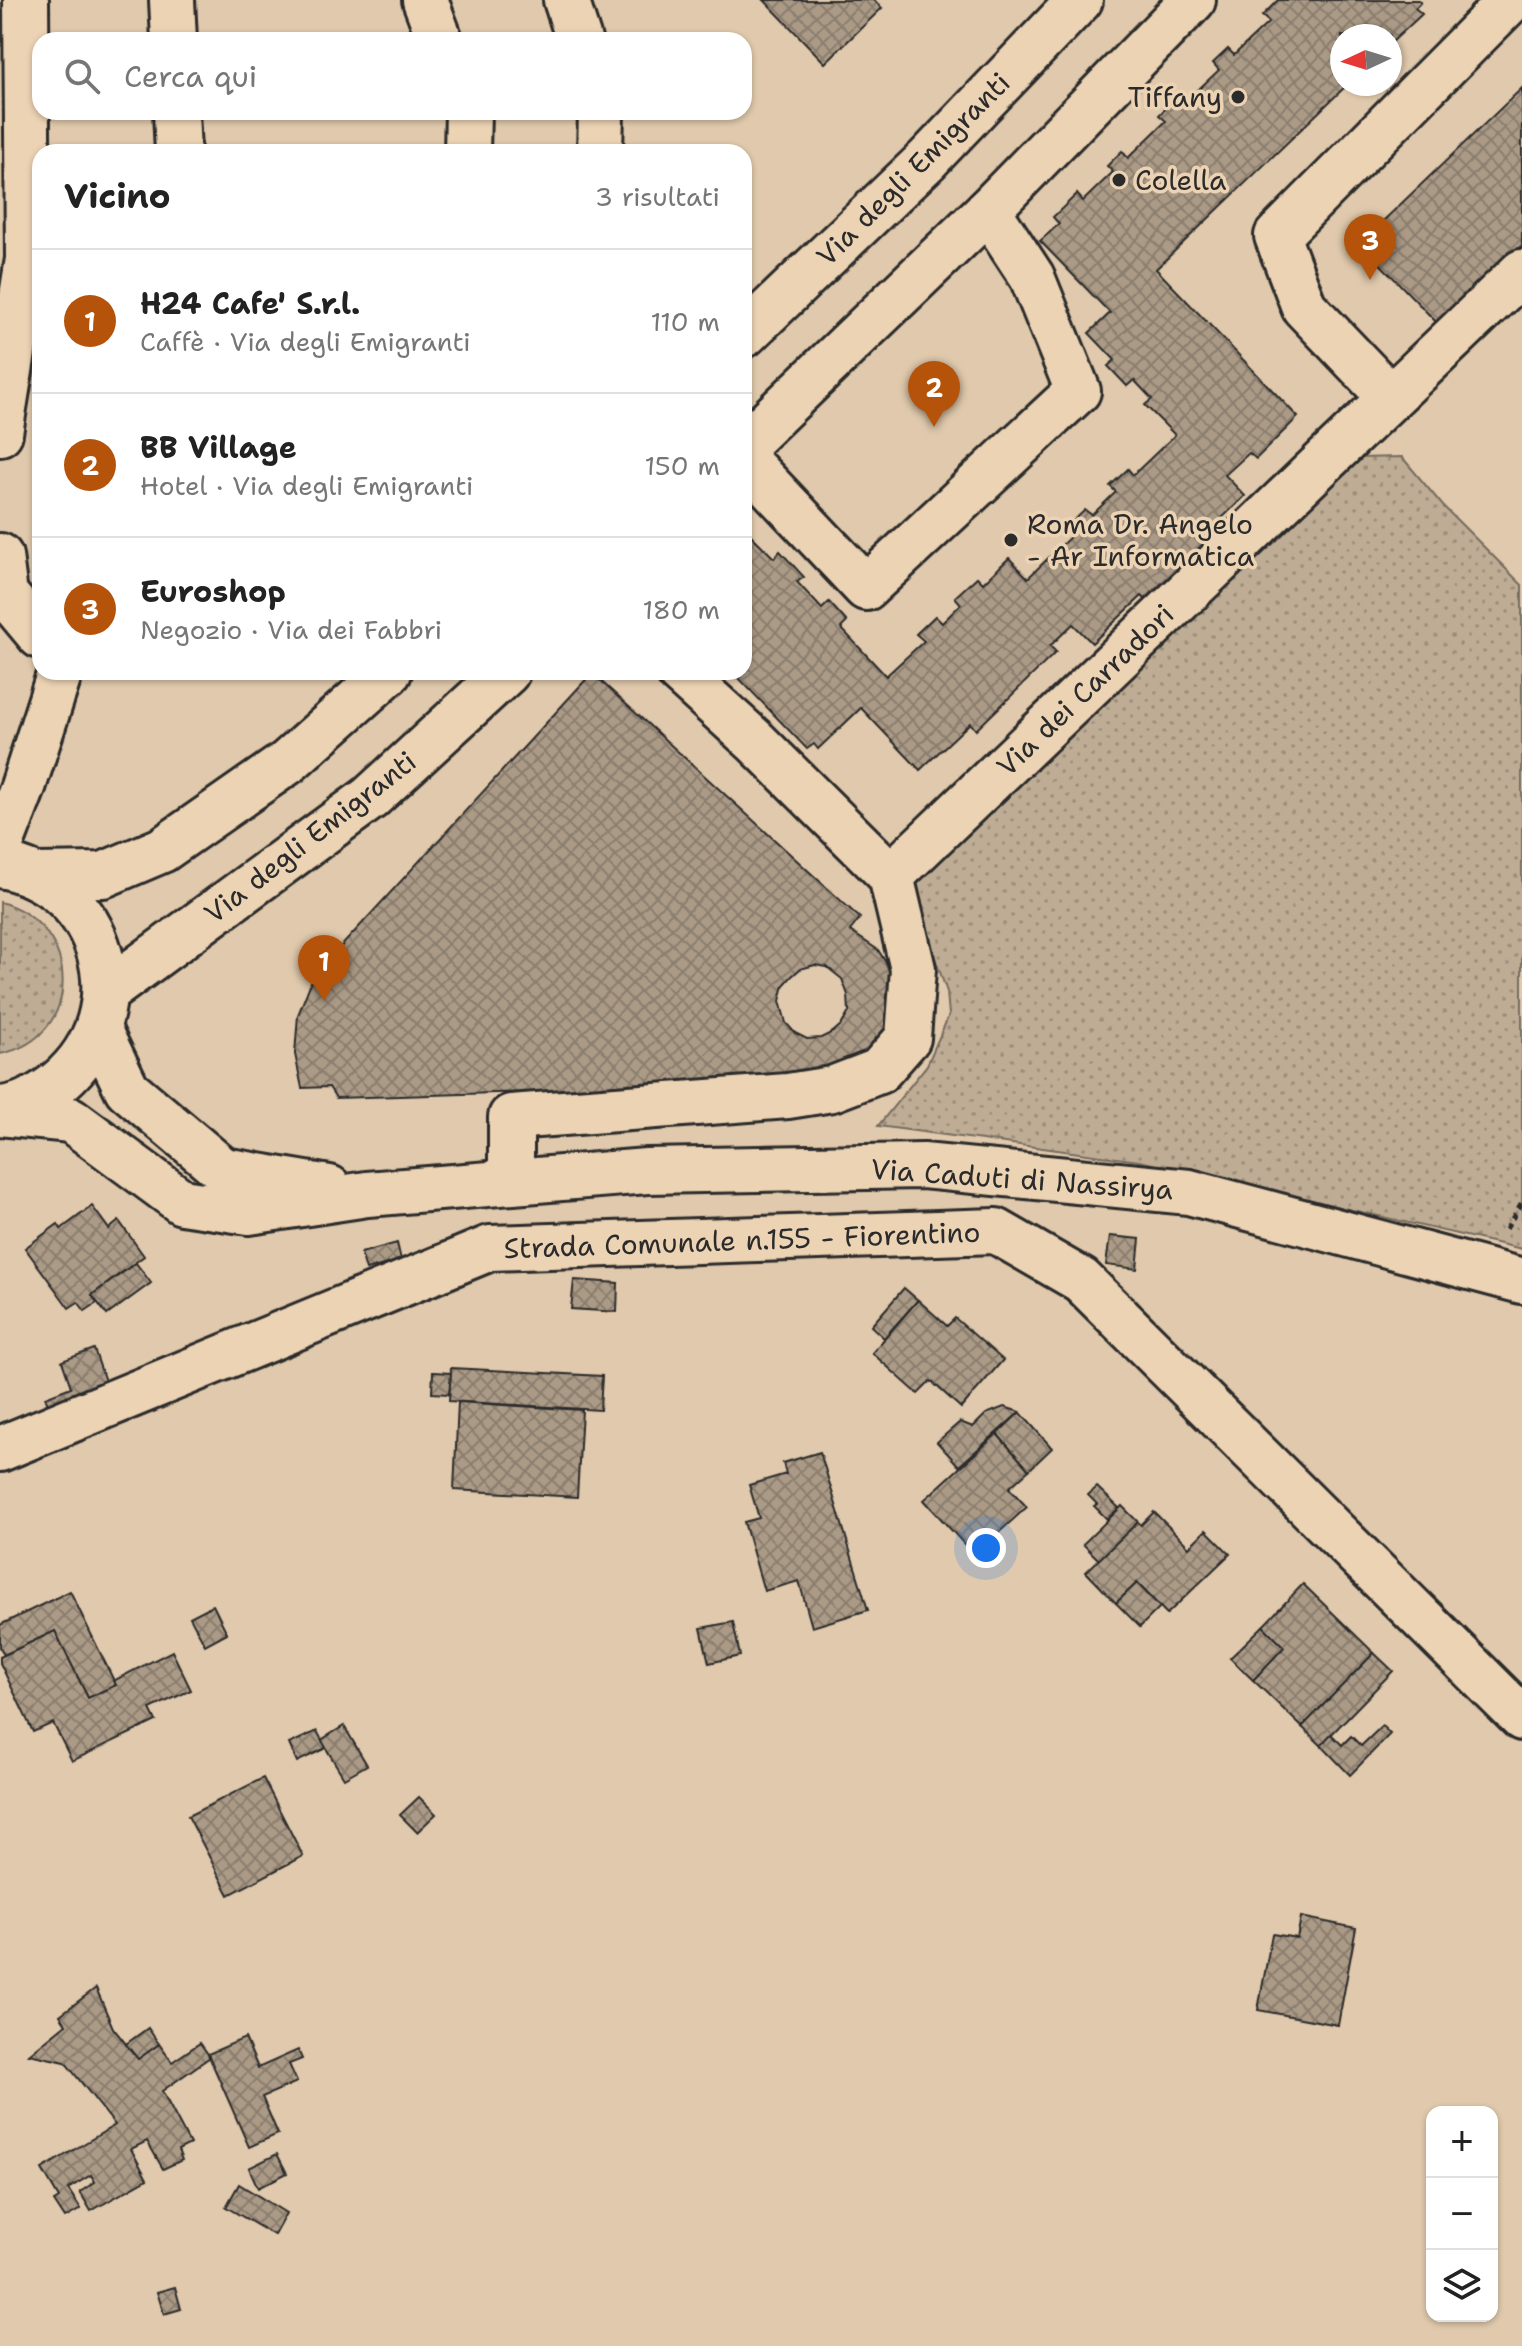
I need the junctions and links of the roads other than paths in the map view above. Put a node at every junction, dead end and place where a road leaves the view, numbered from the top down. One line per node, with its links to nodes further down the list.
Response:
1 (26, 0): 21 (street)
2 (172, 0): 8 (street)
3 (425, 0): 9 (street)
4 (566, 0): 10 (street)
5 (1080, 0): 19 (street, Via degli Emigranti)
6 (1193, 0): 17 (street)
7 (1488, 8): 20 (street)
8 (174, 32)
9 (437, 32)
10 (576, 32)
11 (176, 120): 14 (street)
12 (468, 120): 15 (street)
13 (601, 120): 16 (street)
14 (178, 144)
15 (467, 144)
16 (600, 144)
17 (988, 210): 22 (street); 23 (street)
18 (1522, 272): 20 (street, Via dei Carradori)
19 (752, 327)
20 (1390, 397): 32 (street, Via dei Carradori)
21 (0, 433)
22 (752, 437)
23 (752, 467)
24 (0, 556): 25 (street)
25 (32, 626)
26 (57, 680): 30 (street)
27 (380, 680): 31 (street)
28 (498, 680): 33 (street, Via degli Emigranti)
29 (688, 680): 32 (street)
30 (0, 847)
31 (17, 870): 33 (street)
32 (891, 876): 35 (street)
33 (102, 1010): 34 (street, Via degli Emigranti); 36 (street, Via Caduti di Nassirya)
34 (0, 1111): 36 (street, Via Caduti di Nassirya)
35 (511, 1182): 36 (street, Via Caduti di Nassirya); 37 (street, Via Caduti di Nassirya)
36 (367, 1194)
37 (1522, 1281)
38 (0, 1449): 39 (street, Strada Comunale n.155 - Fiorentino)
39 (1522, 1718)

